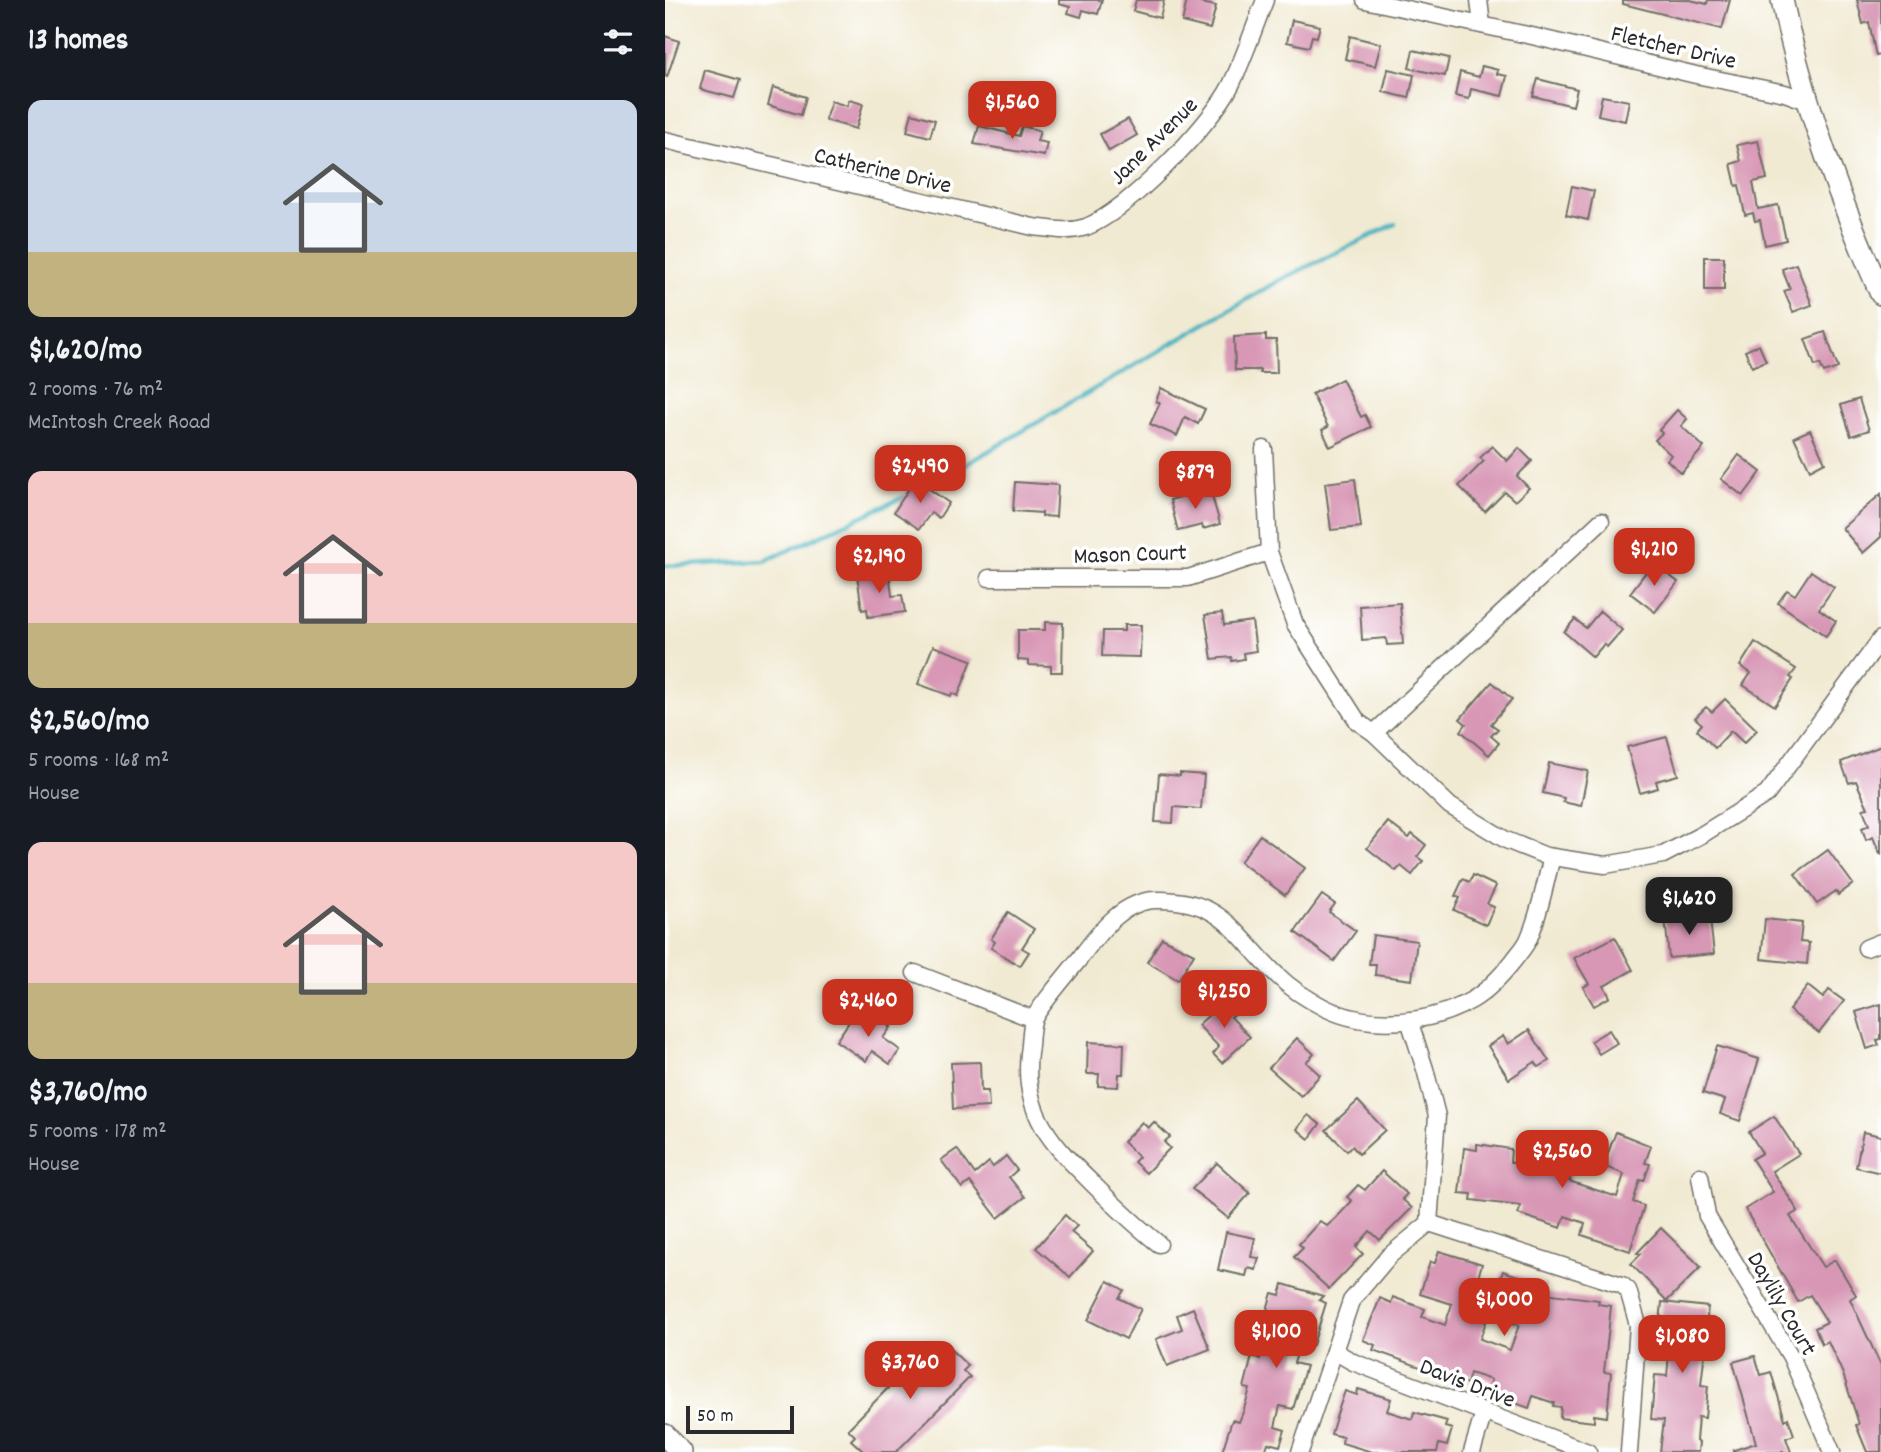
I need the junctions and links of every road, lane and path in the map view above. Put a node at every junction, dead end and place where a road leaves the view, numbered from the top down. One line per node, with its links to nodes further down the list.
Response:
1 (1265, 0): 8 (street, Jane Avenue)
2 (1365, 0): 5 (street, Fletcher Drive)
3 (1479, 0): 5 (street)
4 (1782, 0): 6 (main road)
5 (1482, 25): 6 (street, Fletcher Drive)
6 (1807, 101): 9 (main road)
7 (665, 139): 8 (street, Catherine Drive)
8 (1091, 224)
9 (1881, 295)
10 (1263, 449): 12 (street)
11 (1601, 520): 15 (street)
12 (1269, 552): 13 (street, Mason Court); 15 (street)
13 (989, 578)
14 (1881, 640): 16 (street)
15 (1374, 733): 16 (street)
16 (1552, 857): 19 (street)
17 (915, 973): 18 (street)
18 (1033, 1019): 19 (street); 22 (street)
19 (1409, 1020): 21 (street)
20 (1700, 1177): 31 (street, Daylily Court)
21 (1429, 1223): 23 (street); 30 (street)
22 (1159, 1244)
23 (1334, 1351): 24 (street, Davis Drive); 27 (street)
24 (1484, 1412): 28 (street); 29 (street, Davis Drive)
25 (665, 1435): 26 (main road)
26 (681, 1452)
27 (1300, 1452)
28 (1472, 1452)
29 (1588, 1452)
30 (1629, 1452)
31 (1832, 1452)

